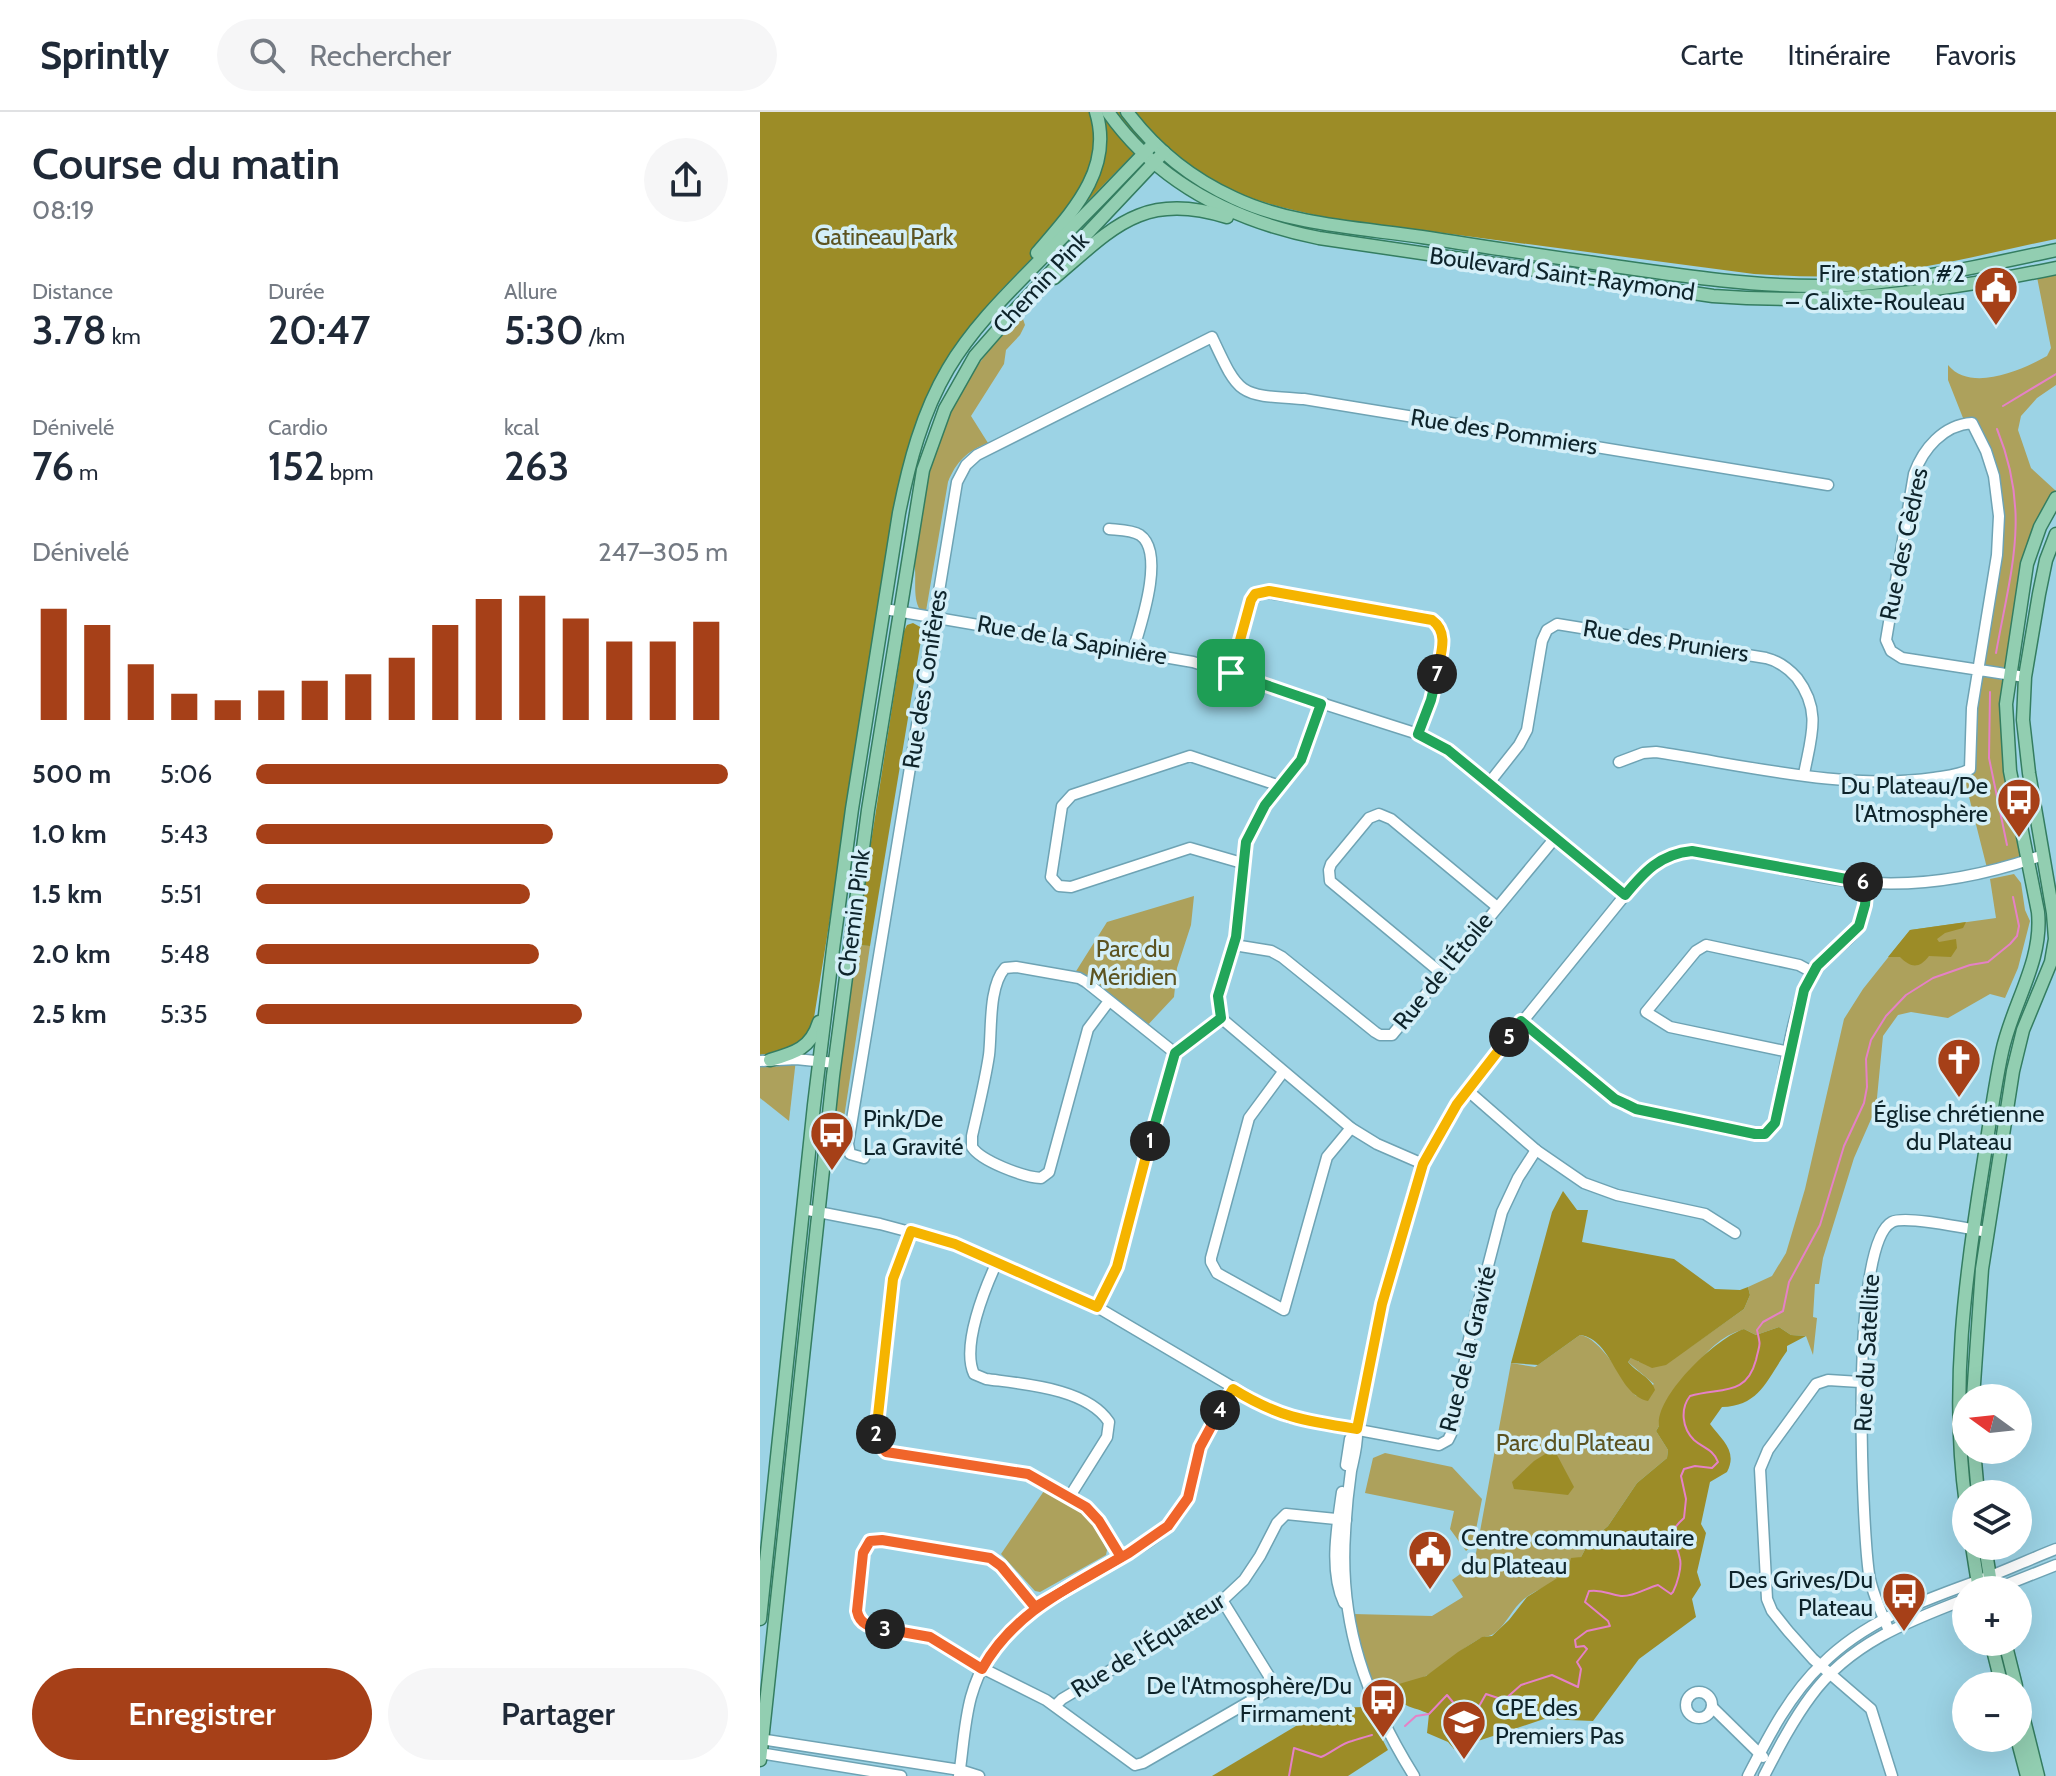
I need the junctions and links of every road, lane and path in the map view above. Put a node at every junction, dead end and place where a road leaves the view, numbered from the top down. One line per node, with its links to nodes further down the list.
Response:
1 (1096, 112): 10 (main road)
2 (1108, 112): 5 (main road, Boulevard Saint-Raymond)
3 (1127, 112): 4 (main road, Boulevard Saint-Raymond)
4 (1159, 147): 5 (main road, Chemin Pink); 6 (main road, Chemin Pink); 8 (main road, Boulevard Saint-Raymond)
5 (1143, 154): 6 (main road, Boulevard Saint-Raymond); 10 (main road, Chemin Pink)
6 (1154, 163): 7 (main road, Boulevard Saint-Raymond); 11 (main road, Chemin Pink)
7 (1286, 232): 9 (main road, Boulevard Saint-Raymond); 11 (main road)
8 (2056, 250)
9 (2056, 268)
10 (1000, 301): 17 (main road, Chemin Pink)
11 (1017, 308): 18 (main road, Chemin Pink)
12 (1212, 337): 13 (street, Rue des Pommiers); 19 (street, Rue des Conifères)
13 (1828, 485)
14 (2056, 498): 23 (main road)
15 (1109, 529): 20 (street)
16 (2056, 534): 24 (main road)
17 (885, 609): 18 (street, Rue de la Sapinière); 36 (main road, Chemin Pink)
18 (900, 612): 19 (street, Rue de la Sapinière); 49 (main road, Chemin Pink)
19 (935, 616): 20 (street, Rue de la Sapinière); 54 (street, Rue des Conifères)
20 (1133, 651): 22 (street, Rue de la Sapinière)
21 (1978, 669): 21 (street, Rue des Cèdres); 23 (street, Rue des Cèdres); 28 (street)
22 (1231, 673): 25 (street, Rue de la Sapinière); 26 (street)
23 (2009, 674): 24 (street, Rue des Cèdres); 33 (main road)
24 (2025, 677): 32 (main road)
25 (1321, 704): 26 (street, Rue de la Sapinière); 30 (street)
26 (1418, 734): 29 (street, Rue de la Sapinière)
27 (1619, 762): 28 (street)
28 (1804, 774): 29 (street, Rue des Pruniers)
29 (1489, 783): 31 (street, Rue de la Sapinière)
30 (1280, 786): 34 (street); 34 (street)
31 (1555, 838): 37 (street, Rue de la Sapinière); 38 (street, Rue de l'Étoile)
32 (2043, 855): 33 (street); 60 (main road)
33 (2028, 861): 35 (street); 58 (main road)
34 (1242, 863): 39 (street)
35 (1867, 883): 37 (street); 40 (street)
36 (841, 888): 47 (main road); 48 (main road, Chemin Pink)
37 (1625, 895): 44 (street)
38 (1496, 906): 41 (street, Rue de l'Étoile); 41 (street)
39 (1234, 945): 41 (street, Rue de l'Étoile); 43 (street)
40 (1812, 972): 45 (street); 45 (street)
41 (1441, 973)
42 (1109, 1001): 42 (street); 46 (street)
43 (1221, 1018): 46 (street); 50 (street)
44 (1521, 1021): 45 (street); 51 (street)
45 (1789, 1052)
46 (1175, 1053): 63 (street)
47 (765, 1061): 48 (street)
48 (819, 1061): 49 (street); 56 (main road, Chemin Pink)
49 (835, 1063): 57 (main road, Chemin Pink)
50 (1283, 1072): 52 (street); 52 (street)
51 (1467, 1090): 53 (street); 55 (street)
52 (1351, 1128): 55 (street)
53 (1536, 1150): 61 (street); 67 (street, Rue de la Gravité)
54 (864, 1158)
55 (1423, 1164): 67 (street)
56 (803, 1209): 57 (street, Rue de la Gravité); 71 (main road, Chemin Pink)
57 (818, 1211): 59 (street, Rue de la Gravité); 72 (main road, Chemin Pink)
58 (1972, 1230): 60 (street, Rue du Satellite); 64 (street, Rue du Satellite); 68 (main road)
59 (911, 1231): 62 (street, Rue de la Gravité); 69 (street)
60 (1988, 1232): 65 (main road)
61 (1735, 1233)
62 (997, 1262): 63 (street, Rue de la Gravité); 69 (street)
63 (1097, 1307): 66 (street, Rue de la Gravité)
64 (1860, 1382): 82 (street, Rue du Satellite); 85 (street)
65 (1974, 1384)
66 (1233, 1389): 67 (street, Rue de la Gravité); 74 (street)
67 (1357, 1429): 70 (street)
68 (1963, 1480)
69 (1070, 1496): 74 (street)
70 (1342, 1520): 79 (street, Rue de l'Équateur); 99 (street)
71 (764, 1531): 72 (street); 83 (main road, Chemin Pink)
72 (783, 1533): 90 (main road, Chemin Pink)
73 (2056, 1549): 76 (street)
74 (1121, 1557): 81 (street)
75 (2056, 1565): 77 (street)
76 (1995, 1576)
77 (2028, 1576)
78 (1952, 1593): 82 (street)
79 (1222, 1600): 88 (street, Rue de l'Équateur); 88 (street)
80 (1952, 1605): 84 (street)
81 (1035, 1607): 86 (street); 86 (street)
82 (1884, 1618): 84 (street, Rue du Satellite); 85 (street)
83 (760, 1619)
84 (1889, 1631): 87 (street)
85 (1820, 1665): 87 (street); 93 (street)
86 (982, 1669): 88 (street); 96 (street)
87 (1830, 1675): 95 (street); 102 (street)
88 (1055, 1706)
89 (1712, 1707): 93 (street)
90 (761, 1746): 94 (main road, Chemin Pink); 96 (street); 97 (street)
91 (2021, 1752): 103 (main road)
92 (2032, 1752): 104 (main road)
93 (1759, 1753): 95 (street); 100 (street)
94 (760, 1760)
95 (1769, 1765): 101 (street)
96 (959, 1773): 98 (street)
97 (901, 1776)
98 (979, 1776)
99 (1414, 1776)
100 (1748, 1776)
101 (1764, 1776)
102 (1892, 1776)
103 (2027, 1776)
104 (2038, 1776)

